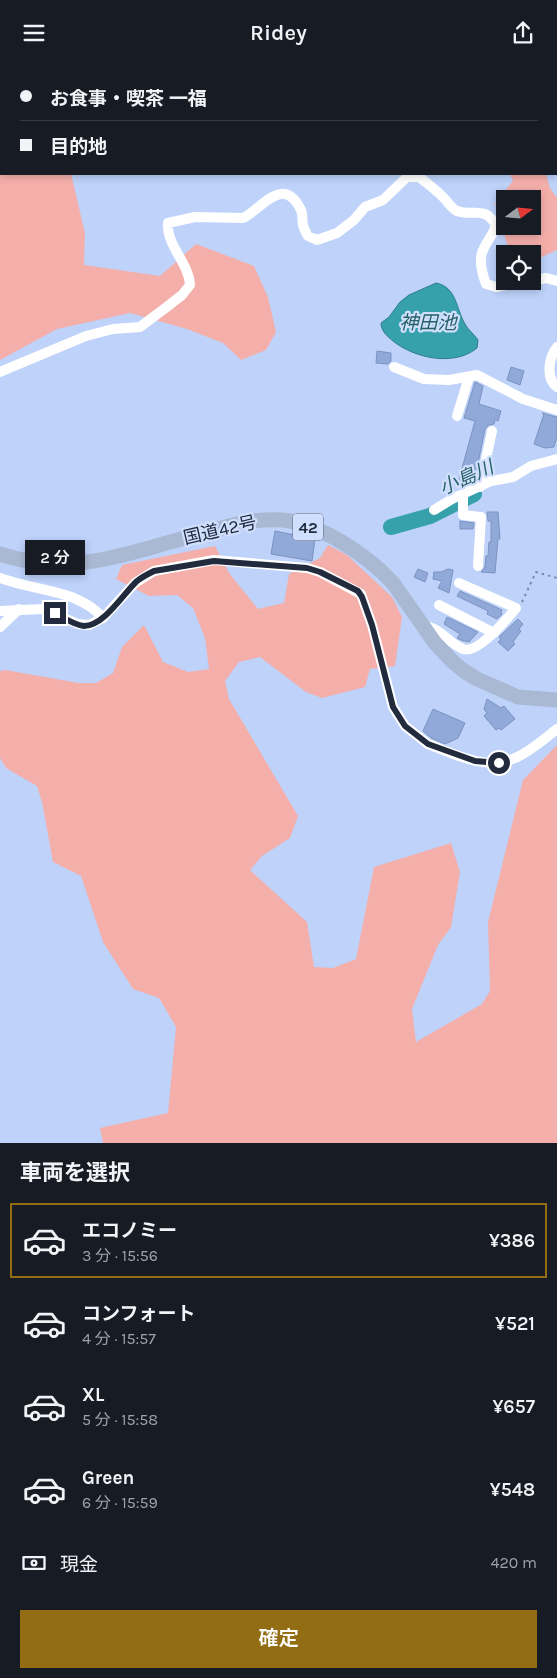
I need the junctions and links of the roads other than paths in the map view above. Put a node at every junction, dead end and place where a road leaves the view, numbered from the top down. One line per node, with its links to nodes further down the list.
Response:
1 (541, 280): 2 (street)
2 (557, 281)
3 (496, 287): 6 (street)
4 (557, 347): 8 (street)
5 (394, 367): 7 (street)
6 (0, 372)
7 (469, 377): 9 (street); 10 (street)
8 (557, 387)
9 (557, 410)
10 (457, 417)
11 (492, 431): 13 (street)
12 (557, 459): 13 (street)
13 (480, 487): 14 (street)
14 (463, 495): 15 (street); 17 (street)
15 (434, 510)
16 (0, 554): 24 (highway, 国道42号 / 42)
17 (478, 566)
18 (0, 578): 23 (street)
19 (459, 583): 26 (street)
20 (439, 605): 26 (street)
21 (19, 609): 22 (street); 23 (street); 25 (street)
22 (0, 611)
23 (103, 618): 28 (street)
24 (423, 626): 26 (street); 27 (highway, 国道42号 / 42)
25 (0, 627)
26 (494, 633)
27 (557, 700)
28 (557, 729)

